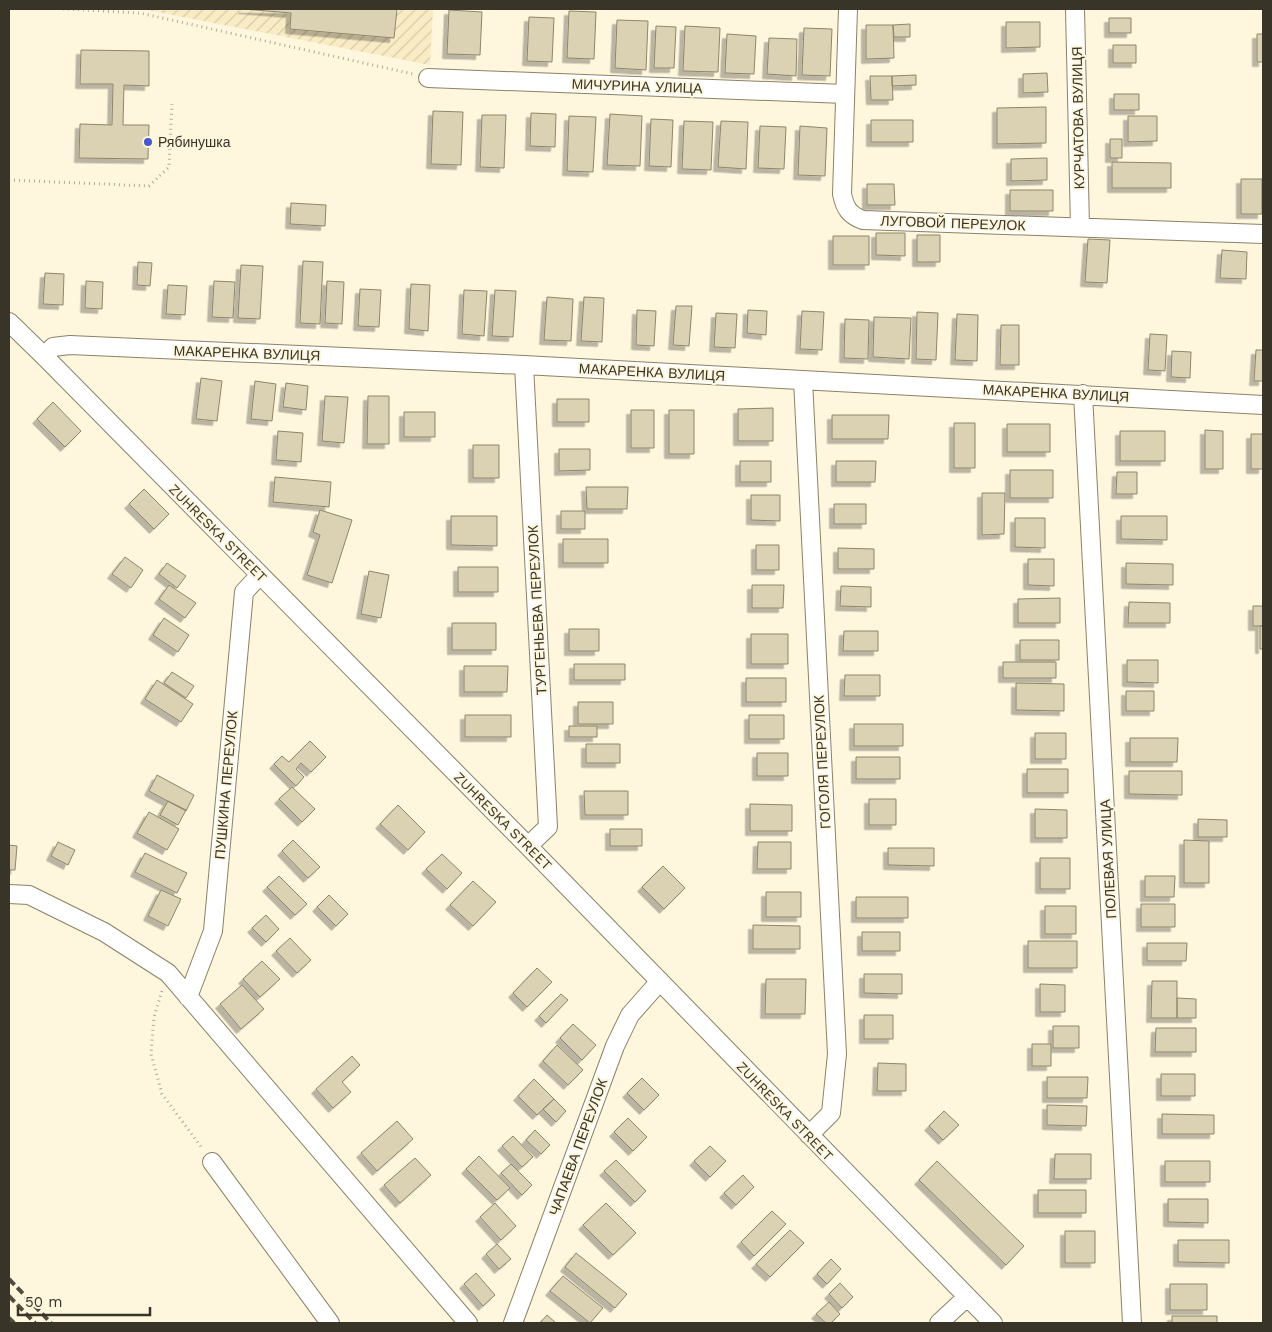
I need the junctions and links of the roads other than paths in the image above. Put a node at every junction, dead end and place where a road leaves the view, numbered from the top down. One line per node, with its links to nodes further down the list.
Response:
1 (848, 9): 4 (street, ЛУГОВОЙ ПЕРЕУЛОК)
2 (1075, 9): 5 (street, КУРЧАТОВА ВУЛИЦЯ)
3 (428, 78): 4 (street, МИЧУРИНА УЛИЦА)
4 (845, 94): 5 (street, ЛУГОВОЙ ПЕРЕУЛОК)
5 (1080, 228): 6 (street, ЛУГОВОЙ ПЕРЕУЛОК)
6 (1263, 234)
7 (9, 322): 8 (street, ZUHRESKA STREET)
8 (44, 356): 9 (street, МАКАРЕНКА ВУЛИЦЯ); 13 (street, ZUHRESKA STREET)
9 (524, 365): 10 (street, МАКАРЕНКА ВУЛИЦЯ); 14 (street, ТУРГЕНЬЕВА ПЕРЕУЛОК)
10 (803, 380): 11 (street, МАКАРЕНКА ВУЛИЦЯ); 18 (street, ГОГОЛЯ ПЕРЕУЛОК)
11 (1084, 394): 12 (street, МАКАРЕНКА ВУЛИЦЯ); 26 (street, ПОЛЕВАЯ УЛИЦА)
12 (1263, 405)
13 (260, 575): 14 (street, ZUHRESKA STREET); 17 (street, ПУШКИНА ПЕРЕУЛОК)
14 (528, 846): 16 (street, ZUHRESKA STREET)
15 (9, 894): 17 (street)
16 (660, 981): 18 (street, ZUHRESKA STREET); 23 (street, ЧАПАЕВА ПЕРЕУЛОК)
17 (188, 997): 22 (street)
18 (809, 1135): 20 (street, ZUHRESKA STREET)
19 (212, 1162): 21 (street)
20 (967, 1297): 24 (street); 25 (street, ZUHRESKA STREET)
21 (330, 1323)
22 (468, 1323)
23 (513, 1323)
24 (939, 1323)
25 (993, 1323)
26 (1132, 1323)

